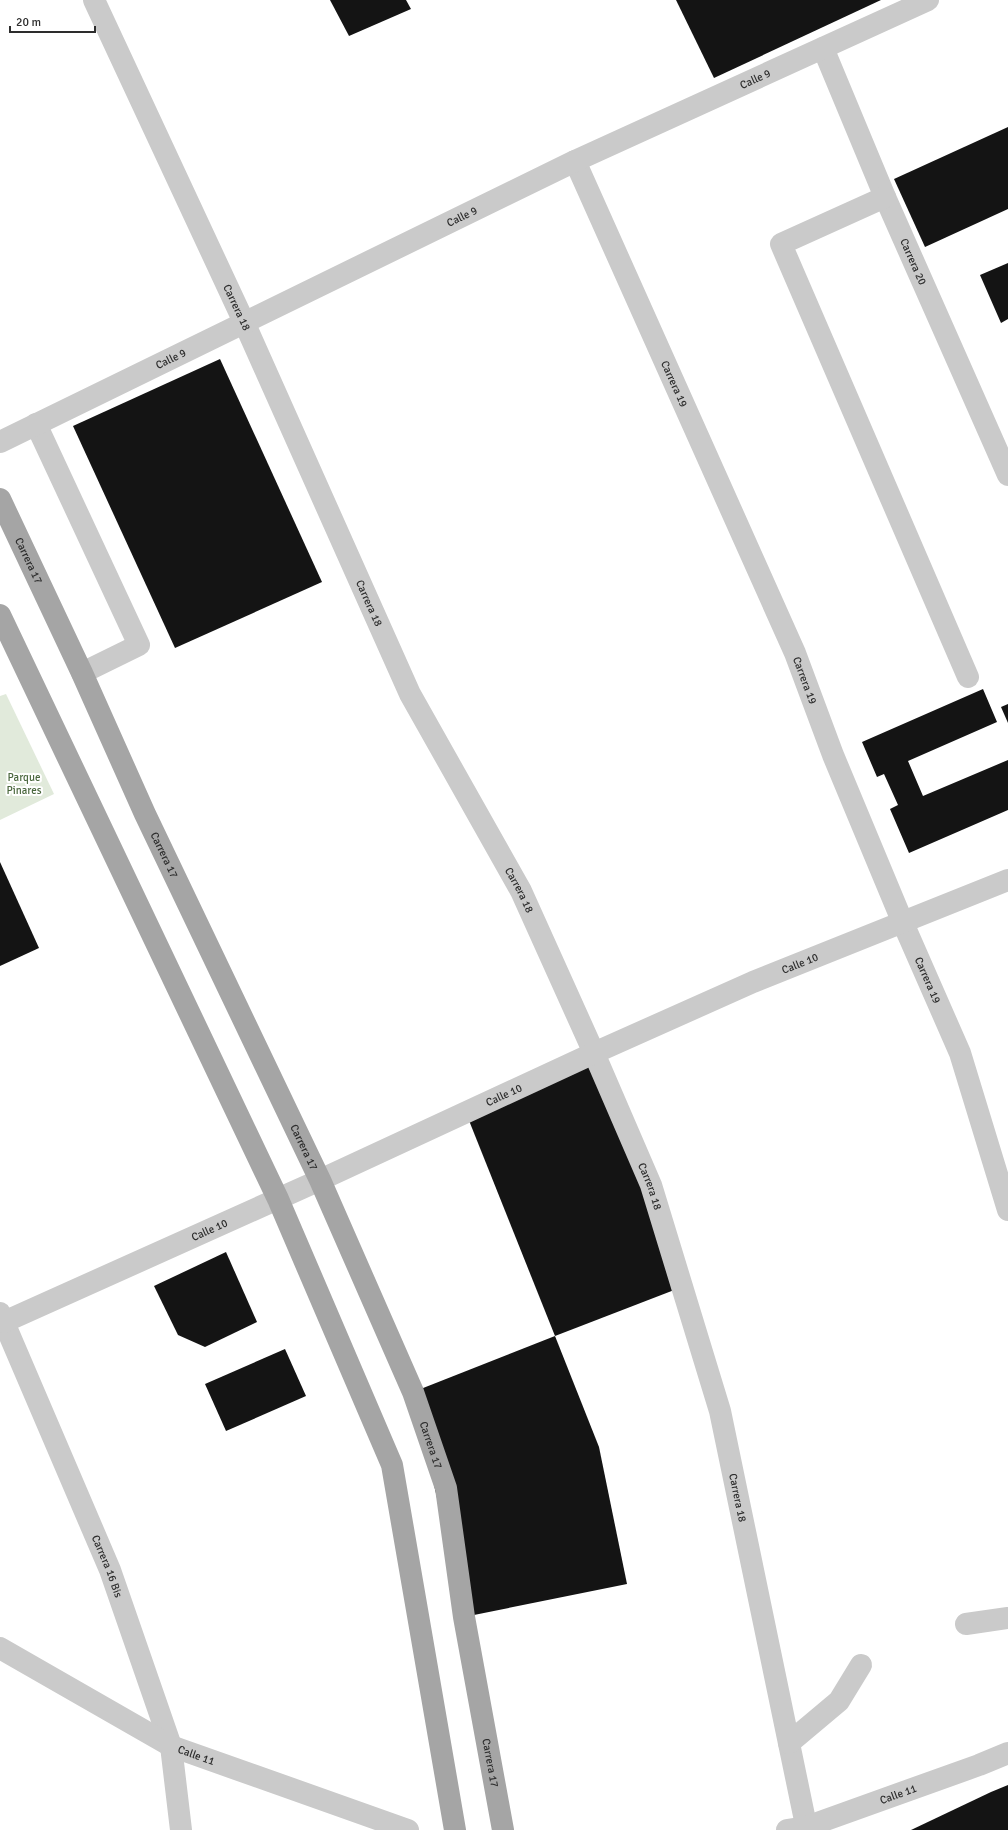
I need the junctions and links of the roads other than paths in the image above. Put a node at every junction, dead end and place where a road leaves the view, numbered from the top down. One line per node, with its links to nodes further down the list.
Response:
1 (94, 0): 6 (street, Carrera 18)
2 (928, 0): 3 (street, Calle 9)
3 (822, 48): 4 (street, Calle 9); 5 (street, Carrera 20)
4 (575, 161): 6 (street, Calle 9); 15 (street, Carrera 19)
5 (885, 197): 9 (street, Carrera 20); 13 (street)
6 (244, 322): 7 (street, Calle 9); 16 (street, Carrera 18)
7 (36, 424): 8 (street, Calle 9); 12 (street)
8 (0, 442)
9 (1008, 475)
10 (0, 499): 12 (main road, Carrera 17)
11 (0, 615): 18 (main road)
12 (82, 673): 17 (main road, Carrera 17)
13 (968, 677)
14 (1008, 880): 15 (street, Calle 10)
15 (903, 923): 16 (street, Calle 10); 19 (street, Carrera 19)
16 (594, 1053): 17 (street, Calle 10); 25 (street, Carrera 18)
17 (320, 1180): 18 (street, Calle 10); 32 (main road, Carrera 17)
18 (278, 1199): 20 (street, Calle 10); 31 (main road)
19 (1008, 1210)
20 (2, 1317): 26 (street, Carrera 16 Bis)
21 (1008, 1618): 22 (street)
22 (966, 1624)
23 (0, 1648): 26 (street, Calle 11)
24 (861, 1665): 25 (street)
25 (789, 1743): 28 (street, Carrera 18)
26 (171, 1746): 29 (street, Carrera 16 Bis); 30 (street, Calle 11)
27 (1008, 1753): 28 (street, Calle 11)
28 (800, 1829)
29 (180, 1830)
30 (408, 1830)
31 (455, 1830)
32 (503, 1830)

